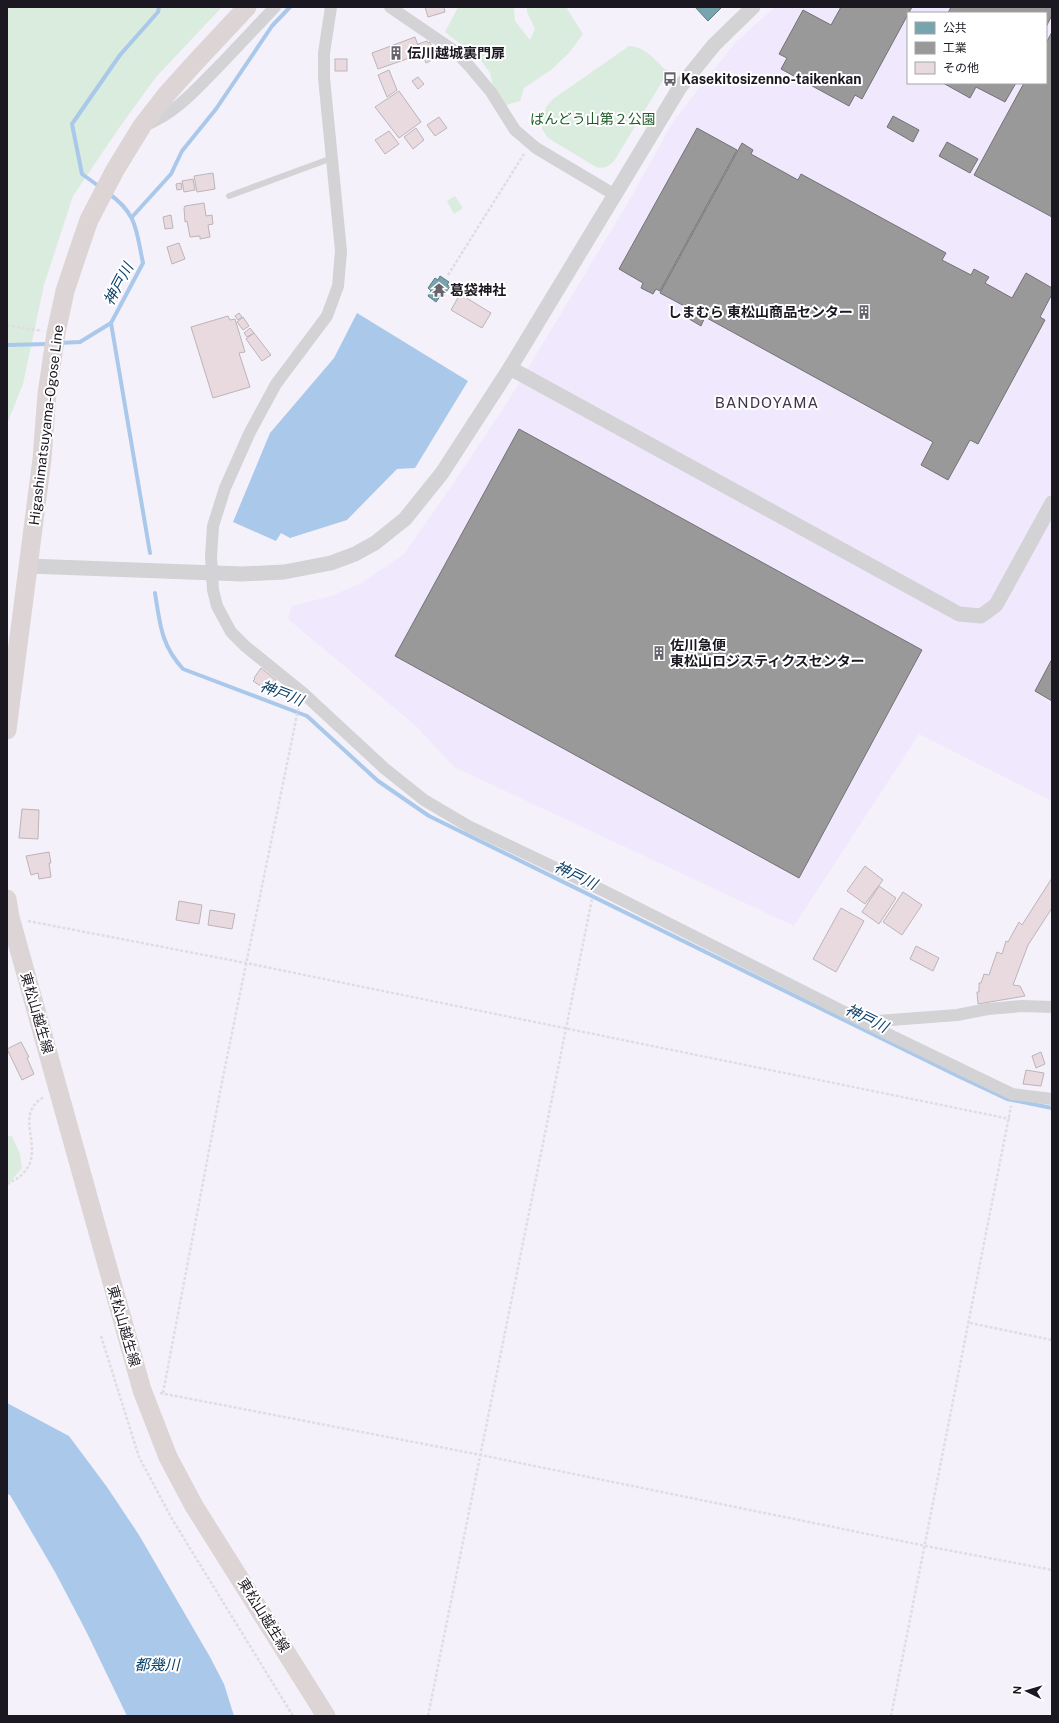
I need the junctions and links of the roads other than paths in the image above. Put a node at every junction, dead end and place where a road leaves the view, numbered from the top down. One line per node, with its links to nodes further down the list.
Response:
1 (247, 7): 6 (main road, Higashimatsuyama-Ogose Line)
2 (275, 7): 6 (street)
3 (331, 7): 7 (street)
4 (390, 7): 8 (street)
5 (753, 7): 8 (street)
6 (142, 126): 12 (main road, Higashimatsuyama-Ogose Line)
7 (332, 158): 9 (lane); 13 (street)
8 (615, 195): 10 (street)
9 (229, 196)
10 (510, 368): 11 (street); 13 (street)
11 (1052, 503)
12 (28, 566): 13 (street); 14 (main road)
13 (211, 573): 17 (street)
14 (7, 730)
15 (8, 908): 19 (main road, 東松山越生線)
16 (1052, 1007): 17 (street)
17 (864, 1022): 18 (street)
18 (1052, 1099)
19 (326, 1716)

